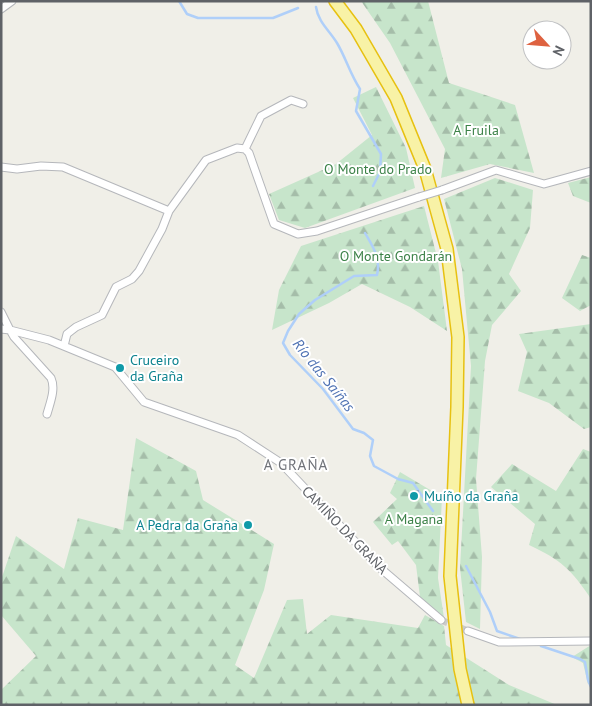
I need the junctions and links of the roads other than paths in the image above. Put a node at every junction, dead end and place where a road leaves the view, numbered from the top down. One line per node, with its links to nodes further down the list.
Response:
1 (12, 1): 3 (street)
2 (335, 1): 17 (highway)
3 (1, 9)
4 (303, 104): 5 (street)
5 (244, 149): 7 (street, bridge); 8 (street)
6 (1, 168): 8 (street)
7 (591, 172)
8 (170, 211): 12 (street)
9 (1, 312): 11 (street)
10 (1, 329): 11 (street, CAMIÑO DA GRAÑA)
11 (10, 330): 12 (street, CAMIÑO DA GRAÑA); 13 (street)
12 (64, 346): 14 (street, CAMIÑO DA GRAÑA)
13 (47, 414)
14 (441, 620)
15 (468, 631): 16 (street)
16 (591, 642)
17 (468, 705)

